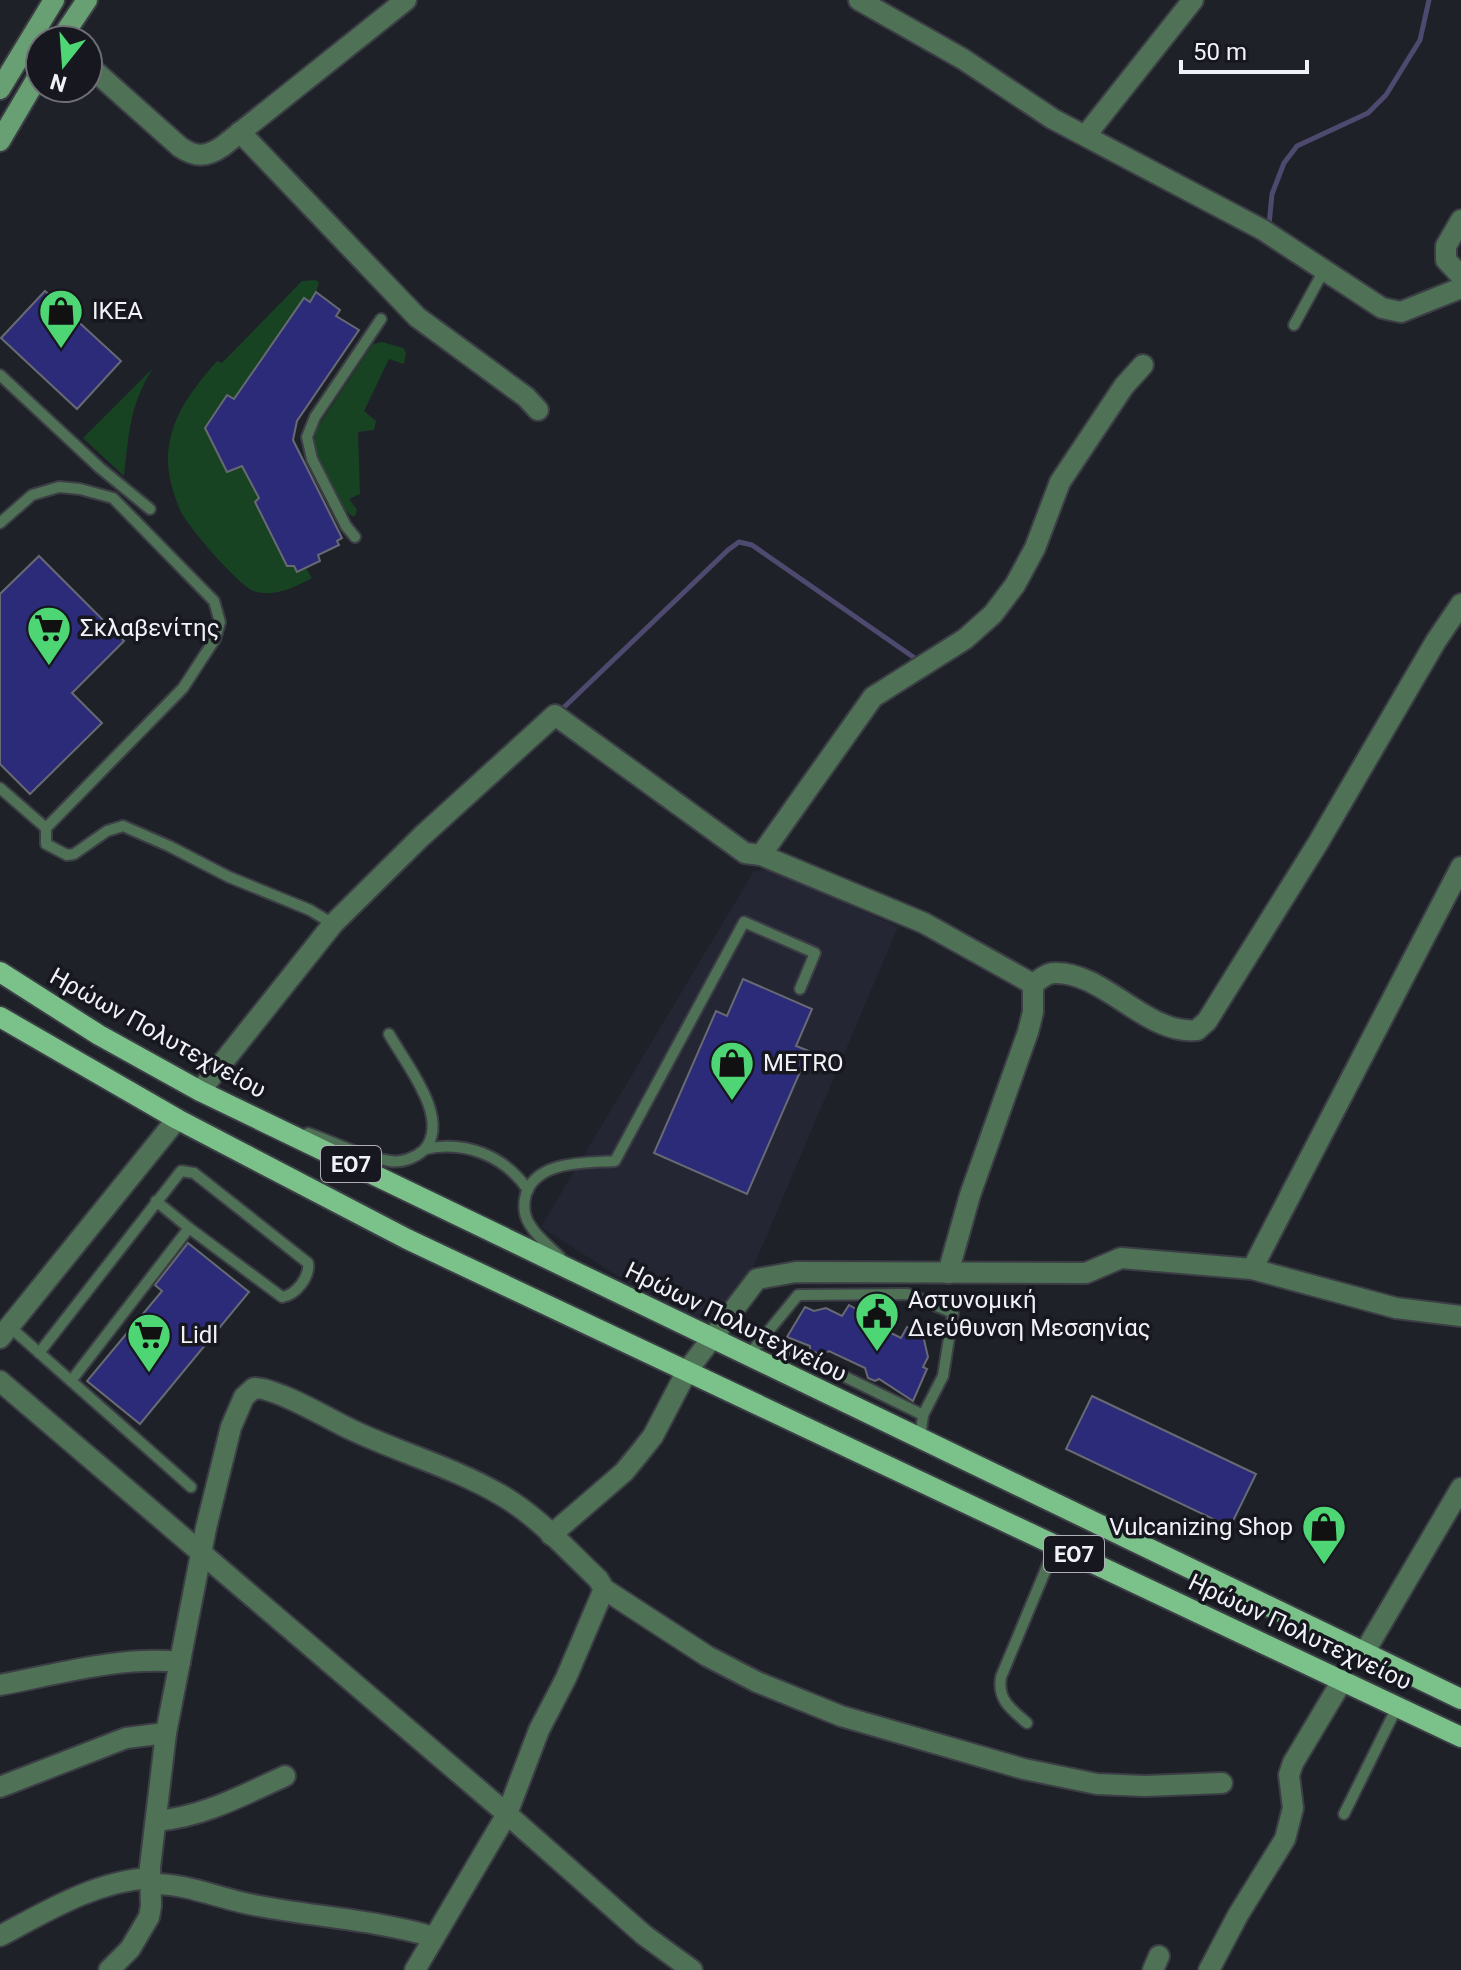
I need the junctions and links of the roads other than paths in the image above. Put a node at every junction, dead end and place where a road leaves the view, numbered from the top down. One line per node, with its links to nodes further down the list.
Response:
1 (54, 0): 8 (main road)
2 (87, 0): 6 (main road)
3 (406, 0): 10 (street)
4 (859, 0): 11 (street)
5 (1193, 0): 11 (street)
6 (71, 24)
7 (104, 79): 10 (street)
8 (0, 89)
9 (24, 100): 12 (main road)
10 (240, 132): 21 (street)
11 (1086, 135): 14 (street)
12 (0, 141)
13 (1461, 220): 15 (street)
14 (1323, 272): 16 (street); 18 (lane)
15 (1461, 276)
16 (1461, 288)
17 (381, 319): 24 (lane)
18 (1294, 325)
19 (1143, 365): 28 (street)
20 (0, 375): 22 (lane)
21 (538, 410)
22 (150, 509)
23 (0, 523): 27 (lane)
24 (355, 537)
25 (1461, 604): 32 (street)
26 (0, 788): 27 (lane)
27 (46, 828): 30 (lane)
28 (761, 855): 30 (street); 32 (street)
29 (1461, 867): 43 (street)
30 (333, 924): 36 (street)
31 (0, 972): 36 (main road, Ηρώων Πολυτεχνείου / ΕΟ7)
32 (1033, 984): 45 (street)
33 (800, 989): 40 (lane)
34 (0, 1017): 38 (main road, Ηρώων Πολυτεχνείου / ΕΟ7)
35 (389, 1034): 39 (lane)
36 (200, 1091): 37 (main road, Ηρώων Πολυτεχνείου / ΕΟ7)
37 (233, 1107): 39 (lane); 44 (main road, Ηρώων Πολυτεχνείου / ΕΟ7)
38 (177, 1119): 47 (street); 52 (main road, Ηρώων Πολυτεχνείου / ΕΟ7)
39 (425, 1149): 40 (lane)
40 (528, 1190): 44 (lane)
41 (156, 1201): 42 (lane); 42 (lane); 50 (lane)
42 (189, 1228): 54 (lane)
43 (1252, 1269): 45 (street); 46 (street)
44 (575, 1273): 49 (main road, Ηρώων Πολυτεχνείου / ΕΟ7)
45 (948, 1273): 49 (street)
46 (1461, 1316)
47 (5, 1333): 50 (lane)
48 (764, 1337): 51 (lane); 55 (lane); 55 (lane)
49 (710, 1339): 51 (main road, Ηρώων Πολυτεχνείου / ΕΟ7); 52 (street)
50 (39, 1353): 54 (lane)
51 (747, 1357): 56 (main road, Ηρώων Πολυτεχνείου / ΕΟ7)
52 (687, 1371): 59 (street); 60 (main road, Ηρώων Πολυτεχνείου / ΕΟ7)
53 (0, 1381): 61 (street)
54 (71, 1381): 57 (lane)
55 (923, 1415): 56 (lane)
56 (920, 1439): 63 (main road, Ηρώων Πολυτεχνείου / ΕΟ7)
57 (191, 1487)
58 (1461, 1488): 63 (street)
59 (551, 1535): 61 (street); 62 (street)
60 (1056, 1545): 65 (main road, Ηρώων Πολυτεχνείου / ΕΟ7); 69 (lane)
61 (201, 1555): 64 (street); 75 (street)
62 (604, 1589): 73 (street); 75 (street)
63 (1364, 1653): 67 (main road, Ηρώων Πολυτεχνείου / ΕΟ7)
64 (180, 1662): 66 (street); 70 (street)
65 (1342, 1681): 68 (main road, Ηρώων Πολυτεχνείου / ΕΟ7); 84 (street)
66 (0, 1685)
67 (1461, 1699)
68 (1397, 1707): 71 (main road, Ηρώων Πολυτεχνείου / ΕΟ7); 76 (lane)
69 (1027, 1723)
70 (166, 1733): 74 (street); 77 (street)
71 (1461, 1737)
72 (285, 1776): 77 (street)
73 (1222, 1783)
74 (0, 1787)
75 (507, 1814): 80 (street); 83 (street)
76 (1344, 1814)
77 (156, 1821): 78 (street)
78 (151, 1881): 79 (street); 80 (street); 81 (street)
79 (0, 1936)
80 (434, 1937): 82 (street)
81 (109, 1970)
82 (415, 1970)
83 (692, 1970)
84 (1209, 1970)

